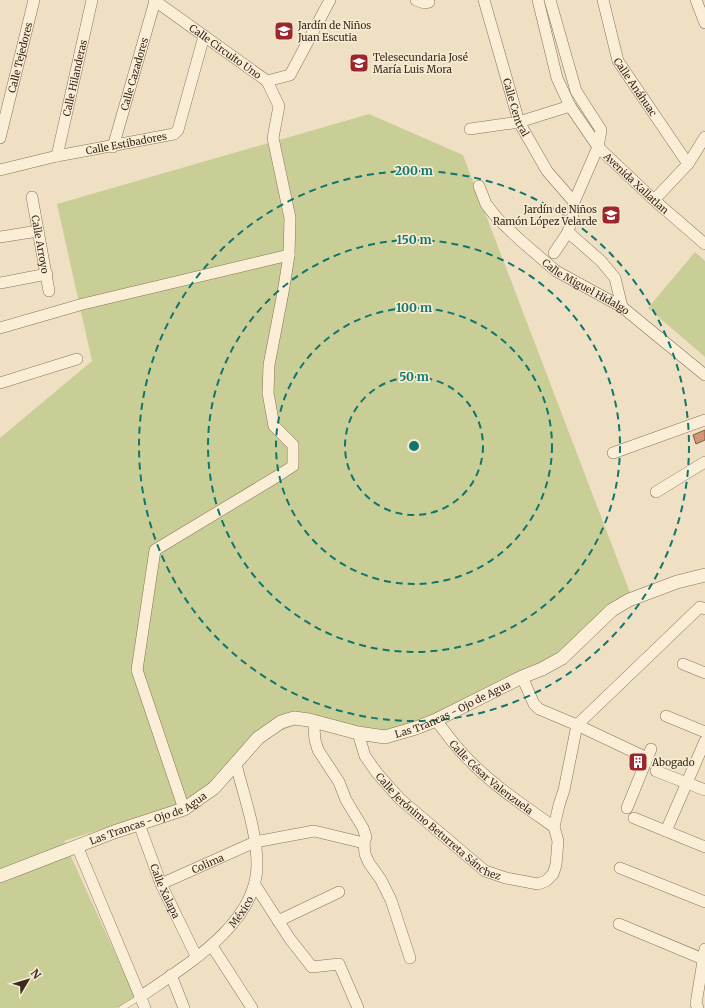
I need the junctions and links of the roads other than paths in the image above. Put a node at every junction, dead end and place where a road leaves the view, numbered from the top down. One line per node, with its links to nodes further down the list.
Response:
1 (34, 0): 21 (street, Calle Tejedores)
2 (92, 0): 24 (street, Calle Hilanderas)
3 (154, 0): 13 (street, Calle Circuito Uno); 22 (street, Calle Cazadores)
4 (330, 0): 14 (street, Calle Circuito Uno)
5 (416, 0): 6 (street)
6 (428, 0)
7 (484, 0): 18 (street, Calle Central)
8 (538, 0): 16 (street)
9 (550, 0): 15 (street, Avenida Xallatlan)
10 (603, 0): 25 (street, Calle Anáhuac)
11 (696, 0): 12 (street)
12 (705, 23)
13 (204, 36): 14 (street, Calle Circuito Uno); 22 (street, Calle Estibadores)
14 (267, 81): 36 (street)
15 (576, 91): 16 (street); 23 (street, Avenida Xallatlan)
16 (564, 92): 17 (street)
17 (570, 106): 18 (street); 23 (street)
18 (519, 122): 19 (street); 30 (street, Calle Central)
19 (470, 129)
20 (705, 137): 25 (street)
21 (0, 138)
22 (113, 147): 24 (street, Calle Estibadores)
23 (598, 147): 29 (street, Avenida Xallatlan); 30 (street)
24 (57, 156): 26 (street, Calle Estibadores)
25 (688, 164): 29 (street)
26 (0, 170)
27 (479, 186): 40 (street, Calle Miguel Hidalgo)
28 (32, 197): 31 (street, Calle Arroyo)
29 (654, 200): 34 (street, Avenida Xallatlan)
30 (574, 202): 32 (street)
31 (38, 230): 33 (street); 37 (street, Calle Arroyo)
32 (568, 232): 35 (street); 40 (street)
33 (0, 237)
34 (703, 238)
35 (554, 253)
36 (288, 255): 41 (street); 66 (street)
37 (47, 274): 38 (street); 39 (street, Calle Arroyo)
38 (0, 284)
39 (49, 291)
40 (622, 307): 43 (street, Calle Miguel Hidalgo)
41 (0, 328)
42 (77, 359): 44 (street)
43 (705, 375)
44 (0, 383)
45 (705, 420): 46 (street)
46 (613, 453)
47 (705, 462): 48 (street)
48 (656, 492)
49 (705, 575): 53 (street, Las Trancas - Ojo de Agua)
50 (705, 609): 57 (street)
51 (683, 664): 52 (street)
52 (705, 673)
53 (522, 677): 55 (street, Las Trancas - Ojo de Agua); 57 (street)
54 (666, 716): 58 (street)
55 (436, 720): 59 (street, Las Trancas - Ojo de Agua); 69 (street, Calle César Valenzuela)
56 (317, 722): 59 (street, Las Trancas - Ojo de Agua); 61 (street, Las Trancas - Ojo de Agua); 72 (street)
57 (577, 725): 65 (street); 69 (street)
58 (705, 732)
59 (358, 733): 69 (street, Calle Jerónimo Beturreta Sánchez)
60 (705, 741): 63 (street)
61 (236, 764): 66 (street, Las Trancas - Ojo de Agua); 71 (street, México)
62 (656, 771): 63 (street)
63 (686, 782): 64 (street); 70 (street)
64 (705, 790)
65 (627, 808)
66 (184, 809): 68 (street, Las Trancas - Ojo de Agua)
67 (634, 818): 70 (street)
68 (139, 824): 73 (street, Las Trancas - Ojo de Agua); 77 (street, Calle Xalapa)
69 (554, 828)
70 (666, 831): 74 (street)
71 (255, 842): 72 (street, Colima); 77 (street, Colima); 78 (street, México)
72 (364, 843): 86 (street)
73 (77, 846): 76 (street, Las Trancas - Ojo de Agua); 88 (street)
74 (705, 847)
75 (620, 868): 80 (street)
76 (0, 876)
77 (161, 884): 85 (street, Calle Xalapa)
78 (255, 885): 81 (street); 83 (street, México)
79 (339, 892): 81 (street)
80 (705, 902)
81 (278, 922): 93 (street)
82 (619, 924): 84 (street)
83 (212, 946): 85 (street, México); 92 (street)
84 (704, 954): 94 (street)
85 (196, 956): 87 (street, México)
86 (410, 958)
87 (171, 975): 88 (street, México); 91 (street)
88 (140, 997): 89 (lane, México); 90 (street)
89 (122, 1008)
90 (145, 1008)
91 (184, 1008)
92 (252, 1008)
93 (358, 1008)
94 (698, 1008)

